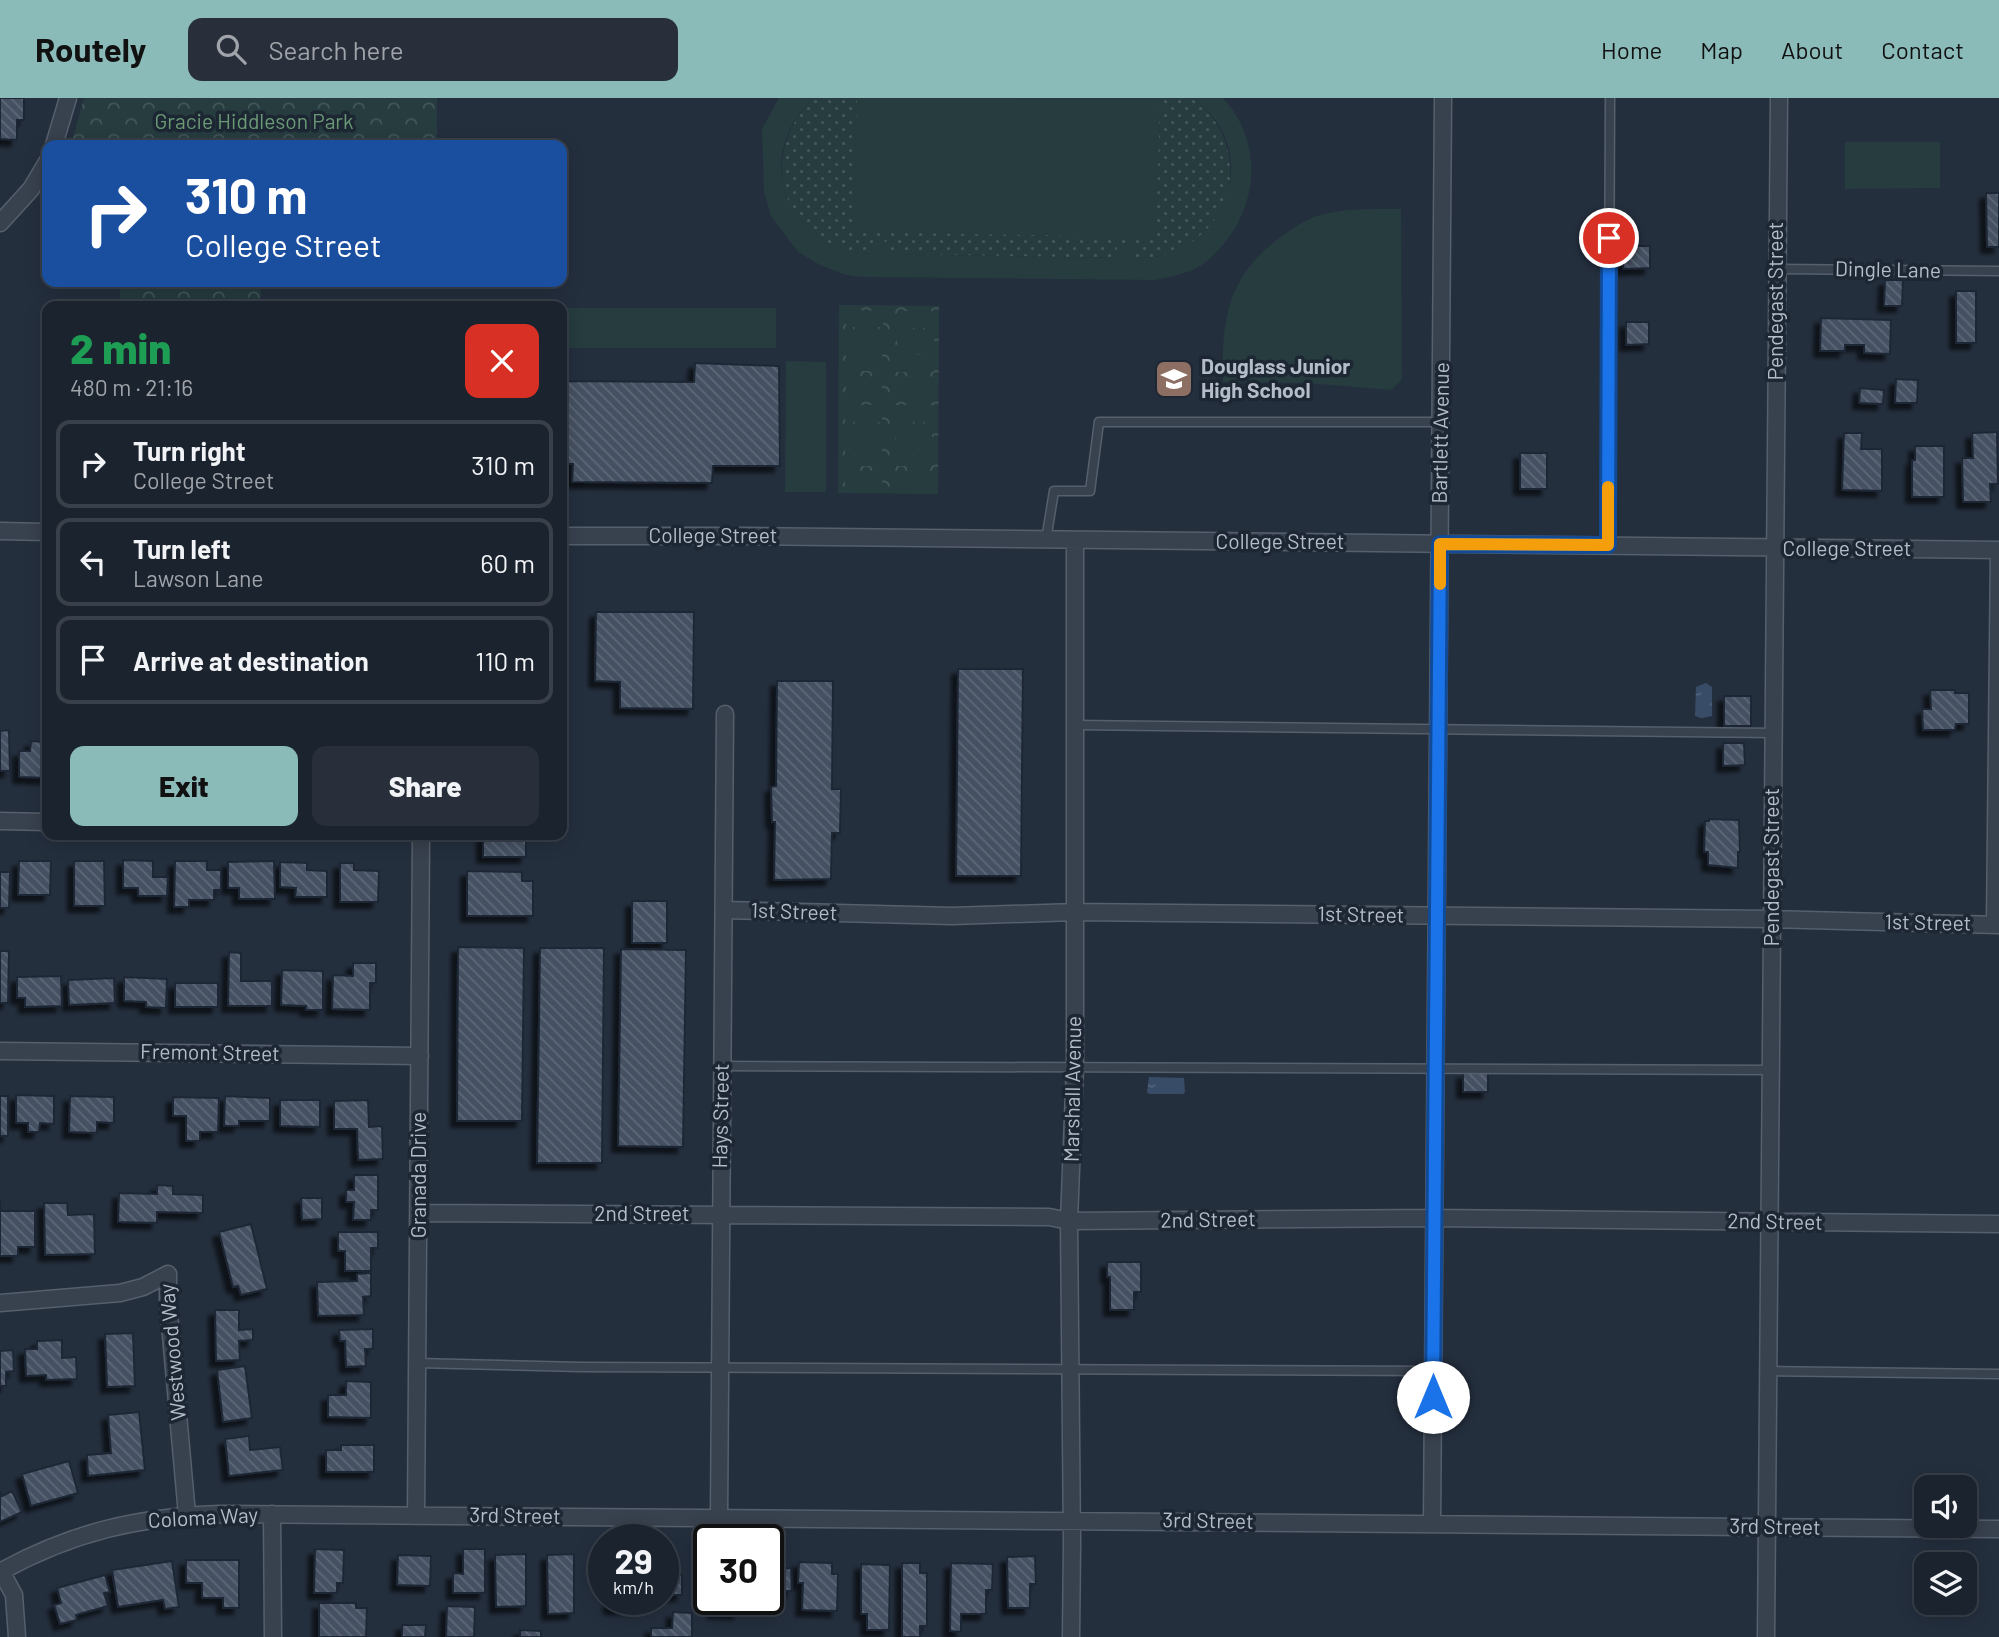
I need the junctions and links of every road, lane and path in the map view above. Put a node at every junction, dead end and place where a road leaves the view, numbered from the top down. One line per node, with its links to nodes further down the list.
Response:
1 (68, 98): 5 (street)
2 (1443, 98): 10 (street, Bartlett Avenue)
3 (1610, 98): 17 (lane)
4 (1779, 98): 8 (street, Pendegast Street)
5 (55, 140)
6 (42, 170): 7 (street)
7 (0, 223)
8 (1776, 269): 9 (lane, Dingle Lane); 18 (street, Pendegast Street)
9 (1999, 271)
10 (1442, 422): 14 (lane); 16 (street, Bartlett Avenue)
11 (0, 531): 12 (street)
12 (42, 532)
13 (567, 536): 14 (street, College Street)
14 (1046, 540): 15 (street, College Street)
15 (1076, 541): 16 (street, College Street); 21 (street, Marshall Avenue)
16 (1440, 544): 17 (street, College Street); 22 (street, Bartlett Avenue)
17 (1608, 545): 18 (street, College Street)
18 (1775, 548): 19 (street, College Street); 23 (street, Pendegast Street)
19 (1999, 550): 31 (street)
20 (724, 714): 27 (street, Hays Street)
21 (1074, 725): 22 (lane); 28 (street, Marshall Avenue)
22 (1440, 729): 23 (lane); 29 (street, Bartlett Avenue)
23 (1773, 733): 30 (street, Pendegast Street)
24 (0, 821): 25 (street)
25 (42, 822)
26 (421, 840): 33 (street, Granada Drive)
27 (724, 910): 28 (street, 1st Street); 35 (street, Hays Street)
28 (1075, 912): 29 (street, 1st Street); 34 (street, Marshall Avenue)
29 (1437, 916): 30 (street, 1st Street); 36 (street, Bartlett Avenue)
30 (1772, 919): 31 (street, 1st Street); 37 (street, Pendegast Street)
31 (1997, 925)
32 (0, 1051): 33 (street, Fremont Street)
33 (420, 1056): 38 (street, Granada Drive)
34 (1074, 1065): 35 (lane); 36 (lane); 41 (street, Marshall Avenue)
35 (722, 1066): 39 (street, Hays Street)
36 (1435, 1070): 37 (lane); 40 (street, Bartlett Avenue)
37 (1771, 1070): 42 (street, Pendegast Street)
38 (419, 1213): 39 (street, 2nd Street); 45 (street, Granada Drive)
39 (720, 1214): 41 (street, 2nd Street); 46 (street, Hays Street)
40 (1434, 1218): 41 (street, 2nd Street); 42 (street, 2nd Street); 48 (street, Bartlett Avenue)
41 (1069, 1222): 47 (street, Marshall Avenue)
42 (1769, 1222): 43 (street, 2nd Street); 49 (street, Pendegast Street)
43 (1999, 1224)
44 (0, 1303): 52 (street, Westwood Way)
45 (417, 1363): 46 (lane); 53 (street, Granada Drive)
46 (719, 1367): 47 (lane); 54 (street, Hays Street)
47 (1070, 1370): 48 (lane); 55 (street, Marshall Avenue)
48 (1433, 1371): 56 (street, Bartlett Avenue)
49 (1768, 1371): 50 (lane); 57 (street, Pendegast Street)
50 (1999, 1374)
51 (272, 1514): 52 (street, Coloma Way); 53 (street, Coloma Way); 61 (street)
52 (187, 1515): 59 (street, Coloma Way)
53 (416, 1516): 54 (street, 3rd Street)
54 (719, 1518): 55 (street, 3rd Street)
55 (1070, 1521): 56 (street, 3rd Street); 62 (street, Marshall Avenue)
56 (1432, 1524): 57 (street, 3rd Street)
57 (1767, 1527): 58 (street, 3rd Street); 63 (street, Pendegast Street)
58 (1999, 1529)
59 (1, 1572): 60 (street)
60 (17, 1637)
61 (273, 1637)
62 (1071, 1637)
63 (1766, 1637)

